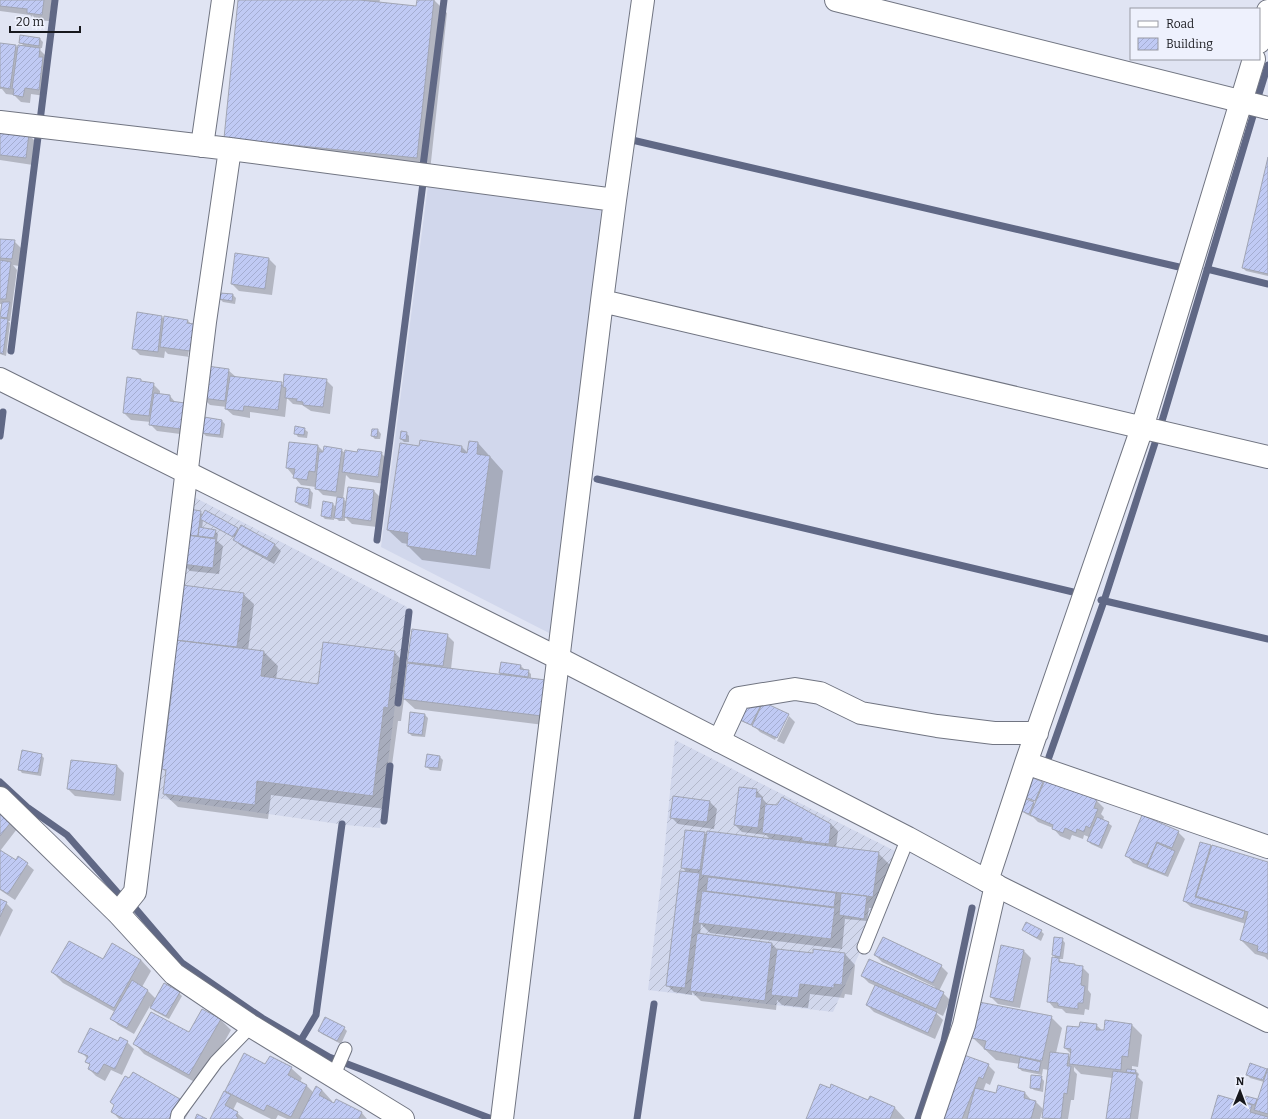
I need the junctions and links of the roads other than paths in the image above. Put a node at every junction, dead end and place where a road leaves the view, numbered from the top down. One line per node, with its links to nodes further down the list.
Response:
1 (223, 0): 10 (street)
2 (643, 0): 12 (street)
3 (836, 0): 7 (street)
4 (1268, 11): 5 (street)
5 (1260, 39)
6 (1254, 60): 7 (street)
7 (1242, 102): 8 (street); 15 (street)
8 (1268, 108)
9 (0, 122): 10 (street)
10 (202, 146): 11 (street)
11 (230, 149): 12 (street); 17 (street)
12 (615, 200): 13 (street)
13 (602, 301): 15 (street); 18 (street)
14 (0, 379): 17 (street)
15 (1142, 428): 16 (street); 19 (street)
16 (1268, 457)
17 (186, 472): 18 (street); 26 (street)
18 (558, 658): 20 (street); 32 (street)
19 (1037, 733): 20 (street); 21 (street)
20 (718, 741): 23 (street)
21 (1026, 763): 24 (street); 25 (street)
22 (0, 798): 26 (street)
23 (908, 838): 25 (street); 27 (lane)
24 (1268, 847)
25 (992, 883): 28 (street); 35 (street)
26 (125, 904): 29 (street)
27 (864, 947)
28 (1268, 1021)
29 (251, 1026): 31 (street); 33 (lane)
30 (345, 1049): 31 (lane)
31 (336, 1072): 34 (street)
32 (502, 1117)
33 (177, 1119)
34 (403, 1119)
35 (932, 1119)

